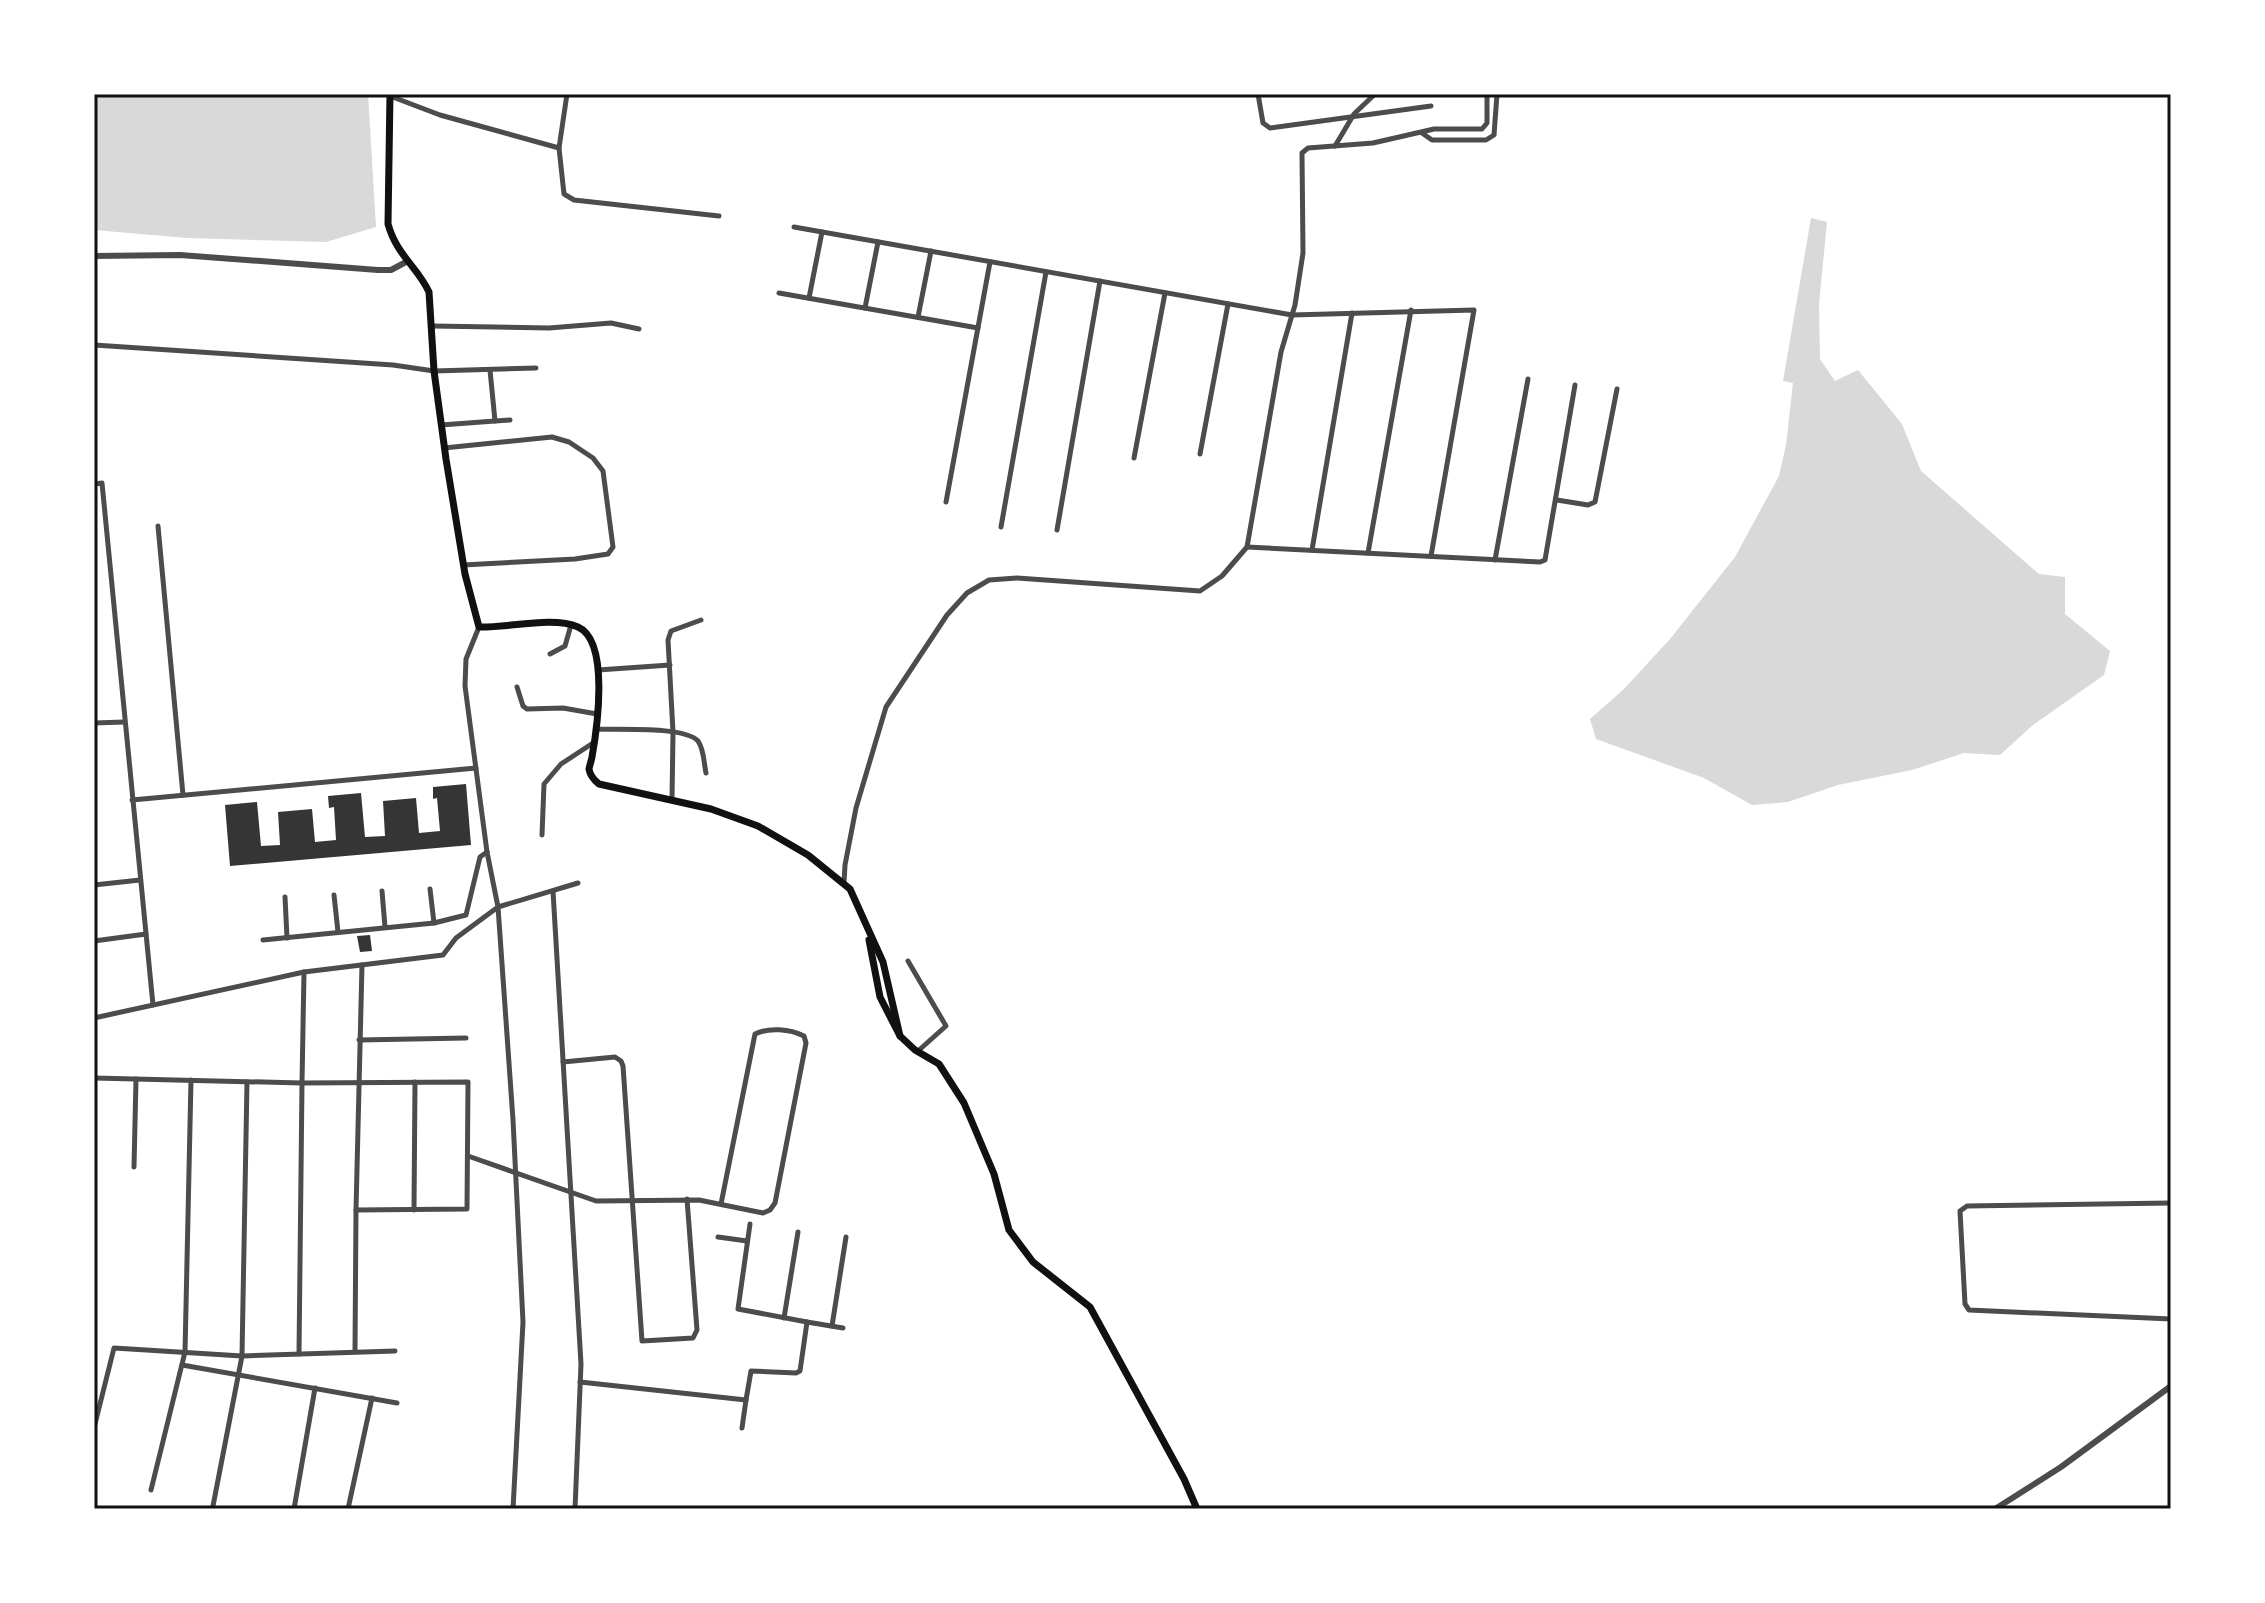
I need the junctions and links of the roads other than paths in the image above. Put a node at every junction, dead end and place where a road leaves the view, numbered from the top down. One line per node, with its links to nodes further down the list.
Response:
1 (567, 94): 11 (street)
2 (1258, 94): 8 (street)
3 (1375, 94): 8 (street)
4 (1487, 94): 9 (street)
5 (1497, 94): 9 (street)
6 (390, 95): 11 (street); 18 (main road)
7 (1431, 106): 8 (street)
8 (1354, 114): 10 (street)
9 (1422, 133): 10 (street)
10 (1335, 146): 29 (street)
11 (559, 148): 12 (street)
12 (719, 216)
13 (794, 227): 14 (street)
14 (822, 232): 15 (street); 24 (street)
15 (878, 242): 16 (street); 26 (street)
16 (931, 251): 19 (street); 30 (street)
17 (94, 256): 18 (street)
18 (406, 262): 31 (main road)
19 (990, 262): 20 (street); 32 (street)
20 (1046, 272): 21 (street); 51 (street)
21 (1100, 281): 23 (street); 52 (street)
22 (779, 293): 24 (street)
23 (1165, 293): 25 (street); 46 (street)
24 (809, 299): 26 (street)
25 (1228, 304): 29 (street); 45 (street)
26 (865, 308): 30 (street)
27 (1411, 310): 28 (street); 55 (street); 56 (street)
28 (1352, 313): 29 (street); 54 (street)
29 (1292, 315): 53 (street)
30 (918, 318): 32 (street)
31 (432, 326): 33 (street); 37 (main road)
32 (978, 328): 49 (street)
33 (639, 329)
34 (94, 345): 37 (street)
35 (536, 368): 36 (street)
36 (490, 370): 37 (street); 42 (street)
37 (434, 371): 43 (main road)
38 (1528, 379): 57 (street)
39 (1575, 385): 48 (street)
40 (1617, 389): 48 (street)
41 (510, 420): 42 (street)
42 (495, 421): 43 (street)
43 (441, 425): 44 (main road)
44 (444, 448): 58 (main road); 58 (street)
45 (1200, 454)
46 (1134, 458)
47 (94, 484): 67 (street)
48 (1556, 500): 57 (street)
49 (946, 502)
50 (158, 526): 74 (street)
51 (1001, 527)
52 (1057, 530)
53 (1247, 547): 54 (street); 81 (street)
54 (1312, 550): 55 (street)
55 (1368, 553): 56 (street)
56 (1431, 556): 57 (street)
57 (1495, 560)
58 (463, 565): 61 (main road)
59 (701, 620): 63 (street)
60 (571, 625): 61 (main road); 62 (street); 64 (main road)
61 (479, 627): 72 (street)
62 (550, 654)
63 (670, 665): 64 (street); 70 (street)
64 (597, 670): 66 (main road)
65 (517, 687): 66 (street)
66 (597, 714): 69 (main road)
67 (124, 722): 68 (street); 75 (street)
68 (94, 723)
69 (595, 728): 70 (street); 71 (main road)
70 (673, 732): 73 (street); 76 (street)
71 (593, 743): 76 (main road); 77 (street)
72 (476, 768): 74 (street); 78 (street)
73 (706, 773)
74 (183, 795): 75 (street)
75 (132, 800): 79 (street)
76 (672, 801): 81 (main road)
77 (542, 835)
78 (487, 852): 88 (street); 89 (street)
79 (140, 880): 82 (street); 93 (street)
80 (578, 883): 85 (street)
81 (844, 884): 91 (main road)
82 (94, 885)
83 (430, 889): 89 (street)
84 (382, 891): 90 (street)
85 (553, 891): 88 (street); 106 (street)
86 (334, 895): 92 (street)
87 (285, 897): 94 (street)
88 (498, 907): 98 (street); 116 (street)
89 (434, 923): 90 (street)
90 (385, 927): 92 (street)
91 (867, 929): 102 (main road); 102 (main road)
92 (338, 932): 94 (street)
93 (146, 934): 96 (street); 100 (street)
94 (287, 938): 95 (street)
95 (263, 940)
96 (94, 941)
97 (908, 961): 105 (street)
98 (362, 965): 99 (street); 104 (street)
99 (304, 972): 100 (street); 112 (street)
100 (153, 1005): 101 (street)
101 (94, 1018)
102 (900, 1036): 105 (main road)
103 (466, 1038): 104 (street)
104 (359, 1040): 113 (street)
105 (918, 1051): 155 (main road)
106 (563, 1062): 117 (street); 119 (street)
107 (94, 1078): 108 (street)
108 (136, 1079): 109 (street); 115 (street)
109 (191, 1080): 110 (street); 135 (street)
110 (247, 1082): 112 (street); 138 (street)
111 (415, 1082): 113 (street); 114 (street); 123 (street)
112 (302, 1083): 113 (street); 137 (street)
113 (358, 1083): 122 (street)
114 (468, 1156): 116 (street); 123 (street)
115 (134, 1167)
116 (516, 1173): 117 (street); 153 (street)
117 (571, 1192): 119 (street); 141 (street)
118 (687, 1199): 119 (street); 119 (street); 121 (street)
119 (630, 1200)
120 (2171, 1203): 130 (street)
121 (721, 1204): 121 (street)
122 (356, 1210): 123 (street); 136 (street)
123 (414, 1210)
124 (750, 1224): 128 (street)
125 (798, 1232): 129 (street)
126 (718, 1237): 128 (street)
127 (846, 1237): 132 (street)
128 (747, 1241): 129 (street)
129 (784, 1318): 131 (street)
130 (2171, 1319)
131 (807, 1322): 132 (street); 145 (street)
132 (832, 1326): 133 (street)
133 (843, 1328)
134 (395, 1351): 136 (street)
135 (185, 1352): 138 (street); 139 (street); 147 (street)
136 (355, 1352): 137 (street)
137 (299, 1354): 138 (street)
138 (242, 1356): 140 (street)
139 (182, 1365): 140 (street); 149 (street)
140 (238, 1375): 143 (street); 150 (street)
141 (580, 1382): 145 (street); 154 (street)
142 (2171, 1386): 156 (street)
143 (315, 1388): 144 (street); 151 (street)
144 (372, 1398): 146 (street); 152 (street)
145 (746, 1400): 148 (street)
146 (397, 1403)
147 (94, 1428)
148 (742, 1428)
149 (151, 1490)
150 (213, 1506)
151 (294, 1509)
152 (348, 1509)
153 (513, 1509)
154 (575, 1509)
155 (1197, 1509)
156 (1995, 1509)

